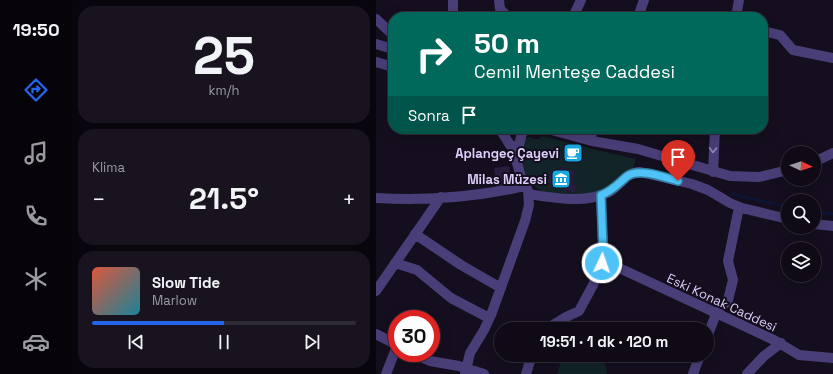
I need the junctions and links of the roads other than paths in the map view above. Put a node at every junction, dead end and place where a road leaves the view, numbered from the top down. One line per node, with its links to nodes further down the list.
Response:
1 (453, 0): 6 (street)
2 (499, 0): 7 (street)
3 (581, 0): 8 (street)
4 (644, 0): 9 (street)
5 (740, 0): 10 (street)
6 (453, 12)
7 (503, 12)
8 (575, 12)
9 (640, 12)
10 (737, 12)
11 (376, 19): 12 (street)
12 (388, 30)
13 (768, 32): 16 (street)
14 (376, 44): 15 (street)
15 (388, 48)
16 (833, 58)
17 (376, 62): 18 (street)
18 (388, 66)
19 (503, 134): 25 (street)
20 (522, 134): 25 (street)
21 (566, 134): 24 (street)
22 (591, 134): 24 (street)
23 (715, 134): 29 (street, one-way to 29)
24 (592, 141): 29 (street)
25 (518, 148): 30 (street)
26 (833, 153): 27 (street)
27 (821, 159)
28 (781, 171): 29 (street)
29 (713, 172)
30 (527, 190): 31 (street); 32 (street); 41 (street)
31 (601, 195): 34 (street); 39 (street)
32 (441, 197): 33 (street); 38 (street)
33 (376, 198)
34 (739, 207): 35 (street); 43 (street)
35 (781, 217)
36 (821, 225): 37 (street)
37 (833, 226)
38 (416, 234): 40 (street); 41 (street)
39 (602, 260): 43 (street, Eski Konak Caddesi); 45 (street)
40 (395, 263): 42 (street); 44 (street)
41 (501, 288): 44 (street)
42 (376, 291)
43 (716, 314): 46 (street); 49 (street, Eski Konak Caddesi)
44 (490, 318): 55 (street)
45 (558, 322)
46 (713, 322)
47 (376, 334): 48 (street)
48 (388, 341)
49 (781, 343): 50 (street, Eski Konak Caddesi); 60 (street)
50 (833, 358)
51 (391, 362): 56 (street)
52 (434, 362): 55 (street)
53 (530, 362): 58 (street)
54 (697, 362): 59 (street)
55 (466, 371): 57 (street)
56 (386, 374)
57 (484, 374)
58 (526, 374)
59 (693, 374)
60 (747, 374)

